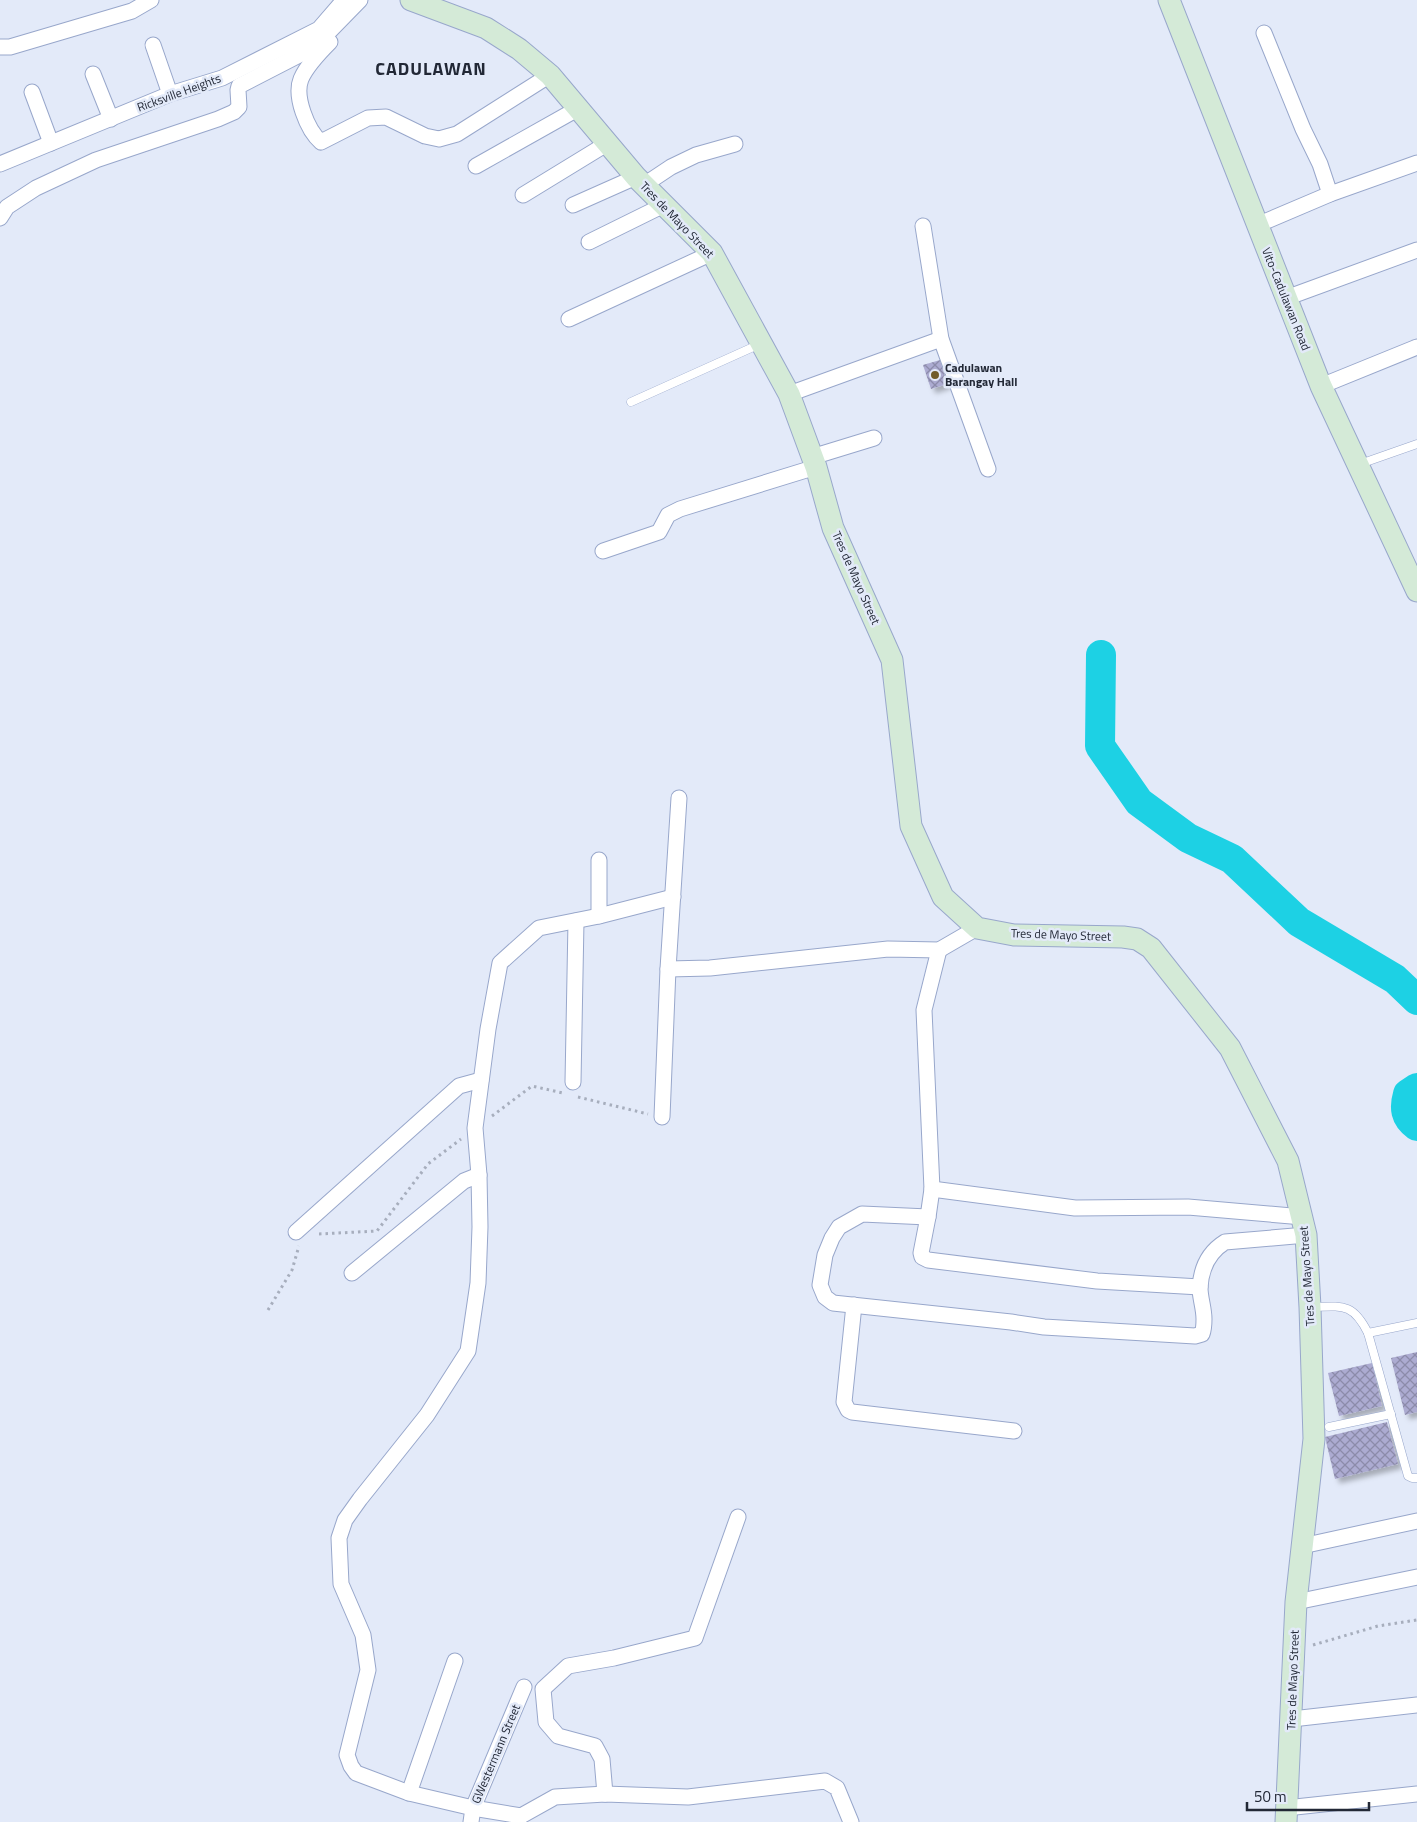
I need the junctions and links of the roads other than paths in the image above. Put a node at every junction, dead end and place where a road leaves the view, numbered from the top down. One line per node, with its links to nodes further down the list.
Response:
1 (151, 0): 9 (street)
2 (344, 0): 13 (street, Ricksville Heights)
3 (360, 0): 27 (street)
4 (368, 0): 11 (street)
5 (411, 0): 11 (street, Tres de Mayo Street)
6 (1169, 0): 28 (street, Vito-Cadulawan Road)
7 (1264, 33): 23 (street)
8 (153, 45): 13 (street)
9 (0, 47)
10 (93, 74): 15 (street)
11 (550, 75): 14 (street, Tres de Mayo Street)
12 (32, 92): 16 (street)
13 (170, 94): 15 (street, Ricksville Heights)
14 (579, 108): 17 (street, Tres de Mayo Street); 21 (street)
15 (111, 120): 16 (street, Ricksville Heights)
16 (50, 143): 20 (street, Ricksville Heights)
17 (608, 143): 22 (street, Tres de Mayo Street); 24 (street)
18 (735, 144): 22 (street)
19 (1417, 163): 23 (street)
20 (0, 164)
21 (476, 166)
22 (640, 181): 25 (street); 26 (street, Tres de Mayo Street)
23 (1330, 194): 28 (street)
24 (523, 195)
25 (573, 205)
26 (664, 205): 30 (street); 32 (street, Tres de Mayo Street)
27 (0, 218)
28 (1257, 225): 33 (street, Vito-Cadulawan Road)
29 (923, 226): 35 (street)
30 (589, 242)
31 (1417, 250): 33 (street)
32 (712, 253): 34 (street); 36 (street, Tres de Mayo Street)
33 (1286, 298): 38 (street, Vito-Cadulawan Road)
34 (569, 320)
35 (942, 339): 39 (street); 45 (street)
36 (762, 343): 39 (street, Tres de Mayo Street); 40 (lane)
37 (1417, 347): 38 (street)
38 (1321, 386): 44 (street, Vito-Cadulawan Road)
39 (789, 394): 43 (street, Tres de Mayo Street)
40 (631, 402)
41 (874, 438): 43 (street)
42 (1417, 444): 44 (lane)
43 (814, 462): 46 (street); 53 (street, Tres de Mayo Street)
44 (1358, 465): 47 (street, Vito-Cadulawan Road)
45 (988, 469)
46 (604, 551)
47 (1417, 591)
48 (680, 798): 50 (street)
49 (599, 860): 51 (street)
50 (673, 897): 51 (street); 55 (street)
51 (599, 916): 52 (street)
52 (576, 921): 56 (street); 57 (street)
53 (977, 928): 54 (street); 62 (street, Tres de Mayo Street)
54 (940, 950): 55 (street); 60 (street)
55 (668, 969): 58 (street)
56 (481, 1080): 59 (street); 63 (street)
57 (573, 1082)
58 (662, 1117)
59 (479, 1175): 64 (street); 83 (street)
60 (932, 1189): 61 (street); 62 (street)
61 (928, 1217): 65 (street); 66 (street)
62 (1305, 1226): 65 (street); 67 (street, Tres de Mayo Street)
63 (298, 1235)
64 (352, 1272)
65 (1200, 1287): 66 (street)
66 (854, 1305): 72 (street)
67 (1310, 1307): 69 (lane); 76 (street, Tres de Mayo Street)
68 (1417, 1323): 69 (lane)
69 (1368, 1333): 70 (lane)
70 (1391, 1414): 71 (lane); 73 (lane)
71 (1329, 1427)
72 (1014, 1431)
73 (1417, 1478)
74 (738, 1517): 84 (street)
75 (1417, 1521): 76 (street)
76 (1302, 1546): 78 (street, Tres de Mayo Street)
77 (1417, 1577): 78 (street)
78 (1296, 1602): 82 (street, Tres de Mayo Street)
79 (455, 1661): 83 (street)
80 (524, 1687): 86 (street, GWestermann Street)
81 (1417, 1705): 82 (street)
82 (1292, 1720): 87 (street, Tres de Mayo Street)
83 (409, 1793): 86 (street)
84 (605, 1794): 88 (street); 89 (street)
85 (1417, 1794): 87 (street)
86 (472, 1815): 88 (street)
87 (1286, 1815)
88 (521, 1819)
89 (851, 1822)

